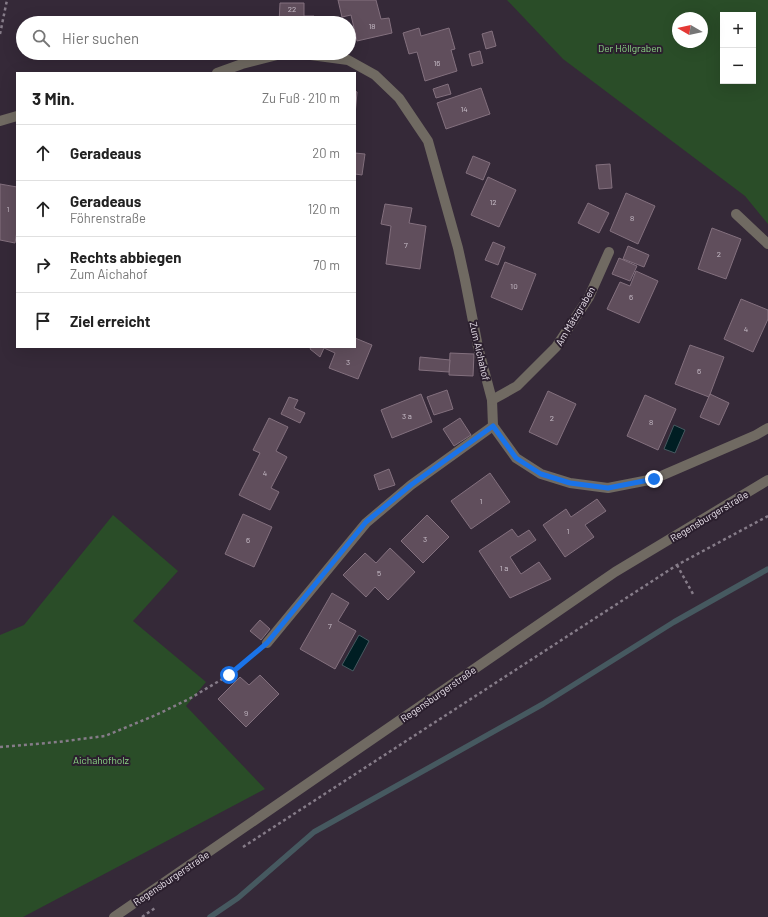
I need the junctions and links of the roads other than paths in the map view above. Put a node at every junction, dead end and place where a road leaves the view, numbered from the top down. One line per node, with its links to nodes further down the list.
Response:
1 (258, 60): 3 (street)
2 (348, 60): 9 (street, Zum Aichahof)
3 (220, 72)
4 (16, 116): 5 (street)
5 (0, 121)
6 (736, 214): 7 (street)
7 (768, 244)
8 (609, 252): 9 (street, Am Mätzgraben)
9 (492, 400): 10 (street, Zum Aichahof)
10 (493, 426): 11 (street); 13 (street)
11 (768, 428)
12 (768, 480): 14 (street, Regensburgerstraße)
13 (267, 643)
14 (114, 917)

